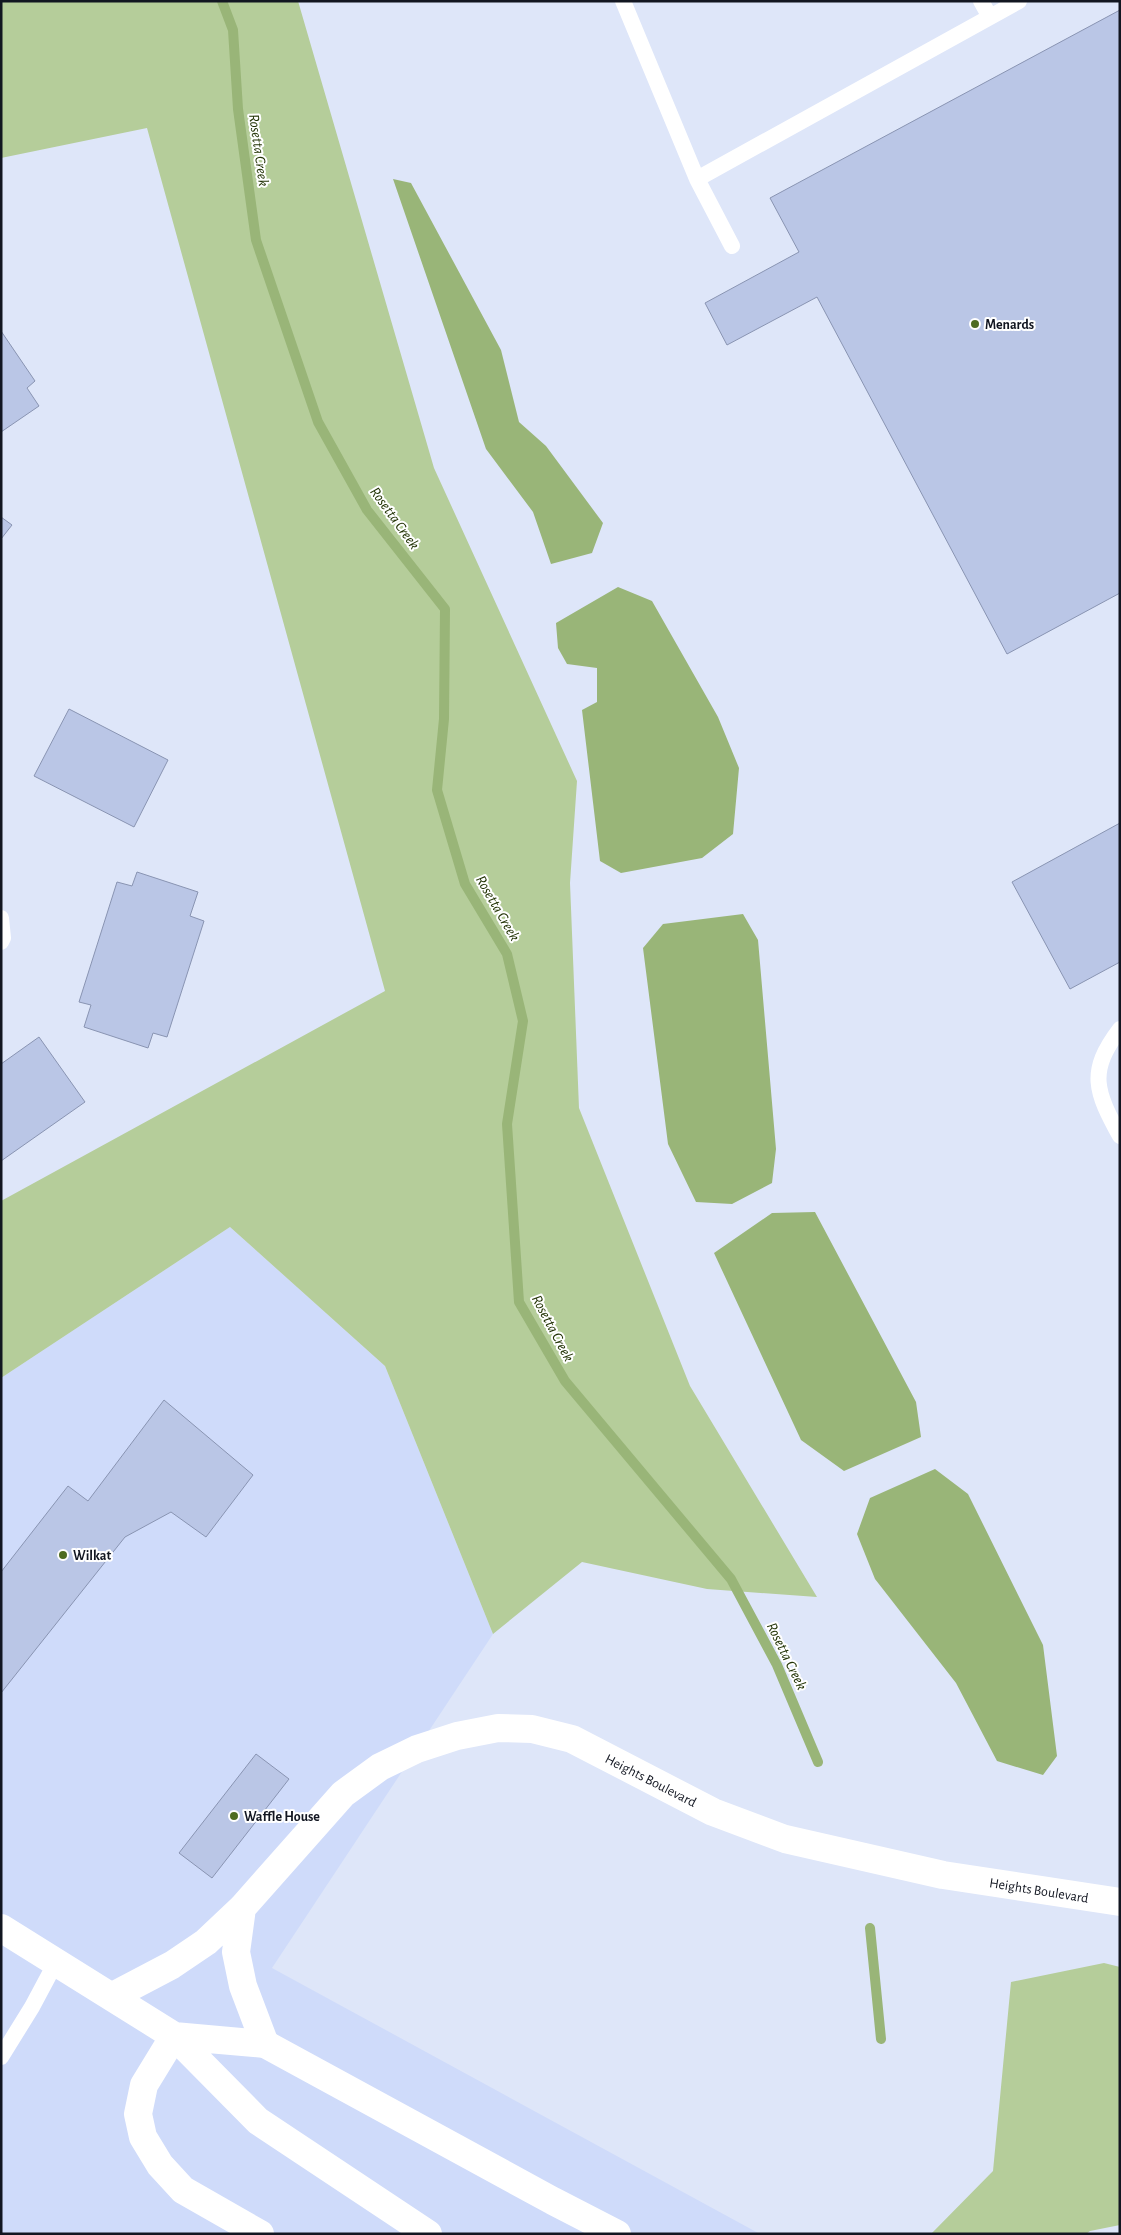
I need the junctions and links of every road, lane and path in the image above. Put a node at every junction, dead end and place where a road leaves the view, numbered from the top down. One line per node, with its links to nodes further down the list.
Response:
1 (623, 1): 5 (lane)
2 (981, 1): 4 (lane)
3 (1019, 1): 4 (lane)
4 (990, 17): 5 (lane)
5 (697, 180): 6 (lane)
6 (732, 246)
7 (1, 918): 8 (lane)
8 (1, 942)
9 (1120, 1028): 10 (lane)
10 (1120, 1136)
11 (1120, 1902): 12 (street, Heights Boulevard)
12 (242, 1908): 15 (street, Heights Boulevard); 17 (street)
13 (1, 1928): 14 (street)
14 (56, 1962): 15 (street); 18 (lane)
15 (113, 1996): 16 (street)
16 (174, 2036): 17 (street); 19 (street); 20 (street)
17 (265, 2044): 21 (street)
18 (1, 2058)
19 (242, 2230)
20 (428, 2234)
21 (617, 2234)

